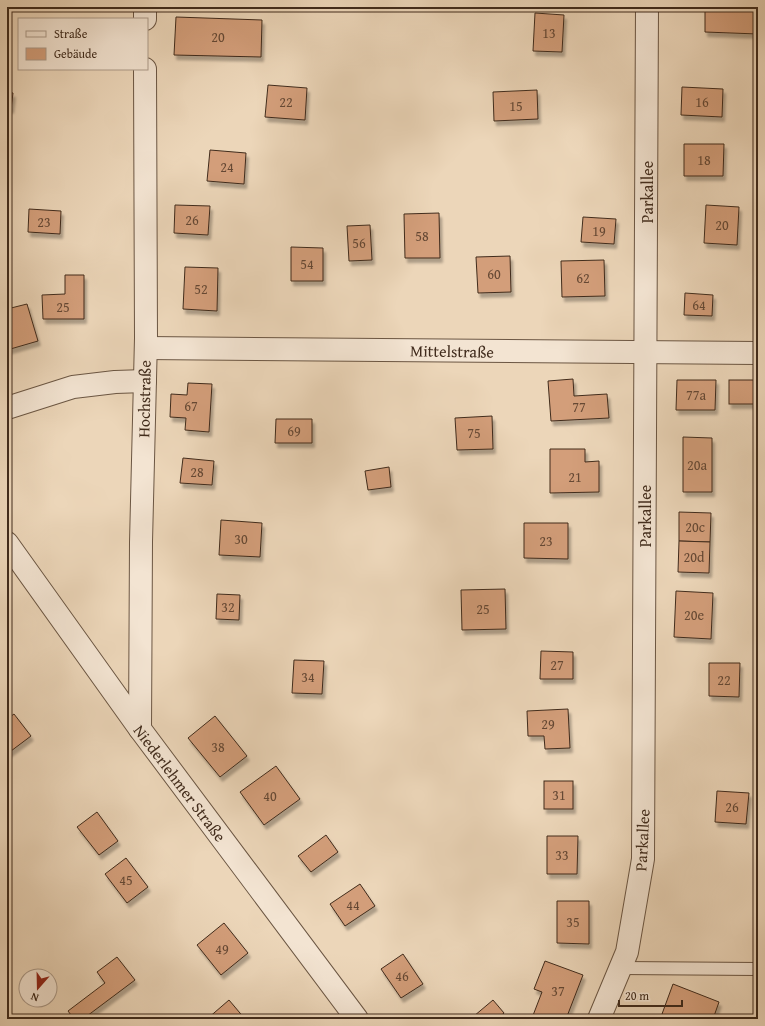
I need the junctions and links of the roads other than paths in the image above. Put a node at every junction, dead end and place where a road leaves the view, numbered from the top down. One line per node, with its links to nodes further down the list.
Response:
1 (145, 7): 3 (street)
2 (647, 7): 6 (street, Parkallee)
3 (145, 18)
4 (146, 70): 5 (street, Hochstraße)
5 (146, 348): 6 (street, Mittelstraße); 8 (street, Hochstraße)
6 (646, 353): 7 (street, Mittelstraße); 12 (street, Parkallee)
7 (758, 353)
8 (145, 381): 9 (street); 11 (street, Hochstraße)
9 (7, 408)
10 (7, 543): 11 (street, Niederlehmer Straße)
11 (140, 729): 14 (street, Niederlehmer Straße)
12 (621, 968): 13 (lane); 15 (street, Parkallee)
13 (758, 969)
14 (357, 1019)
15 (599, 1019)

